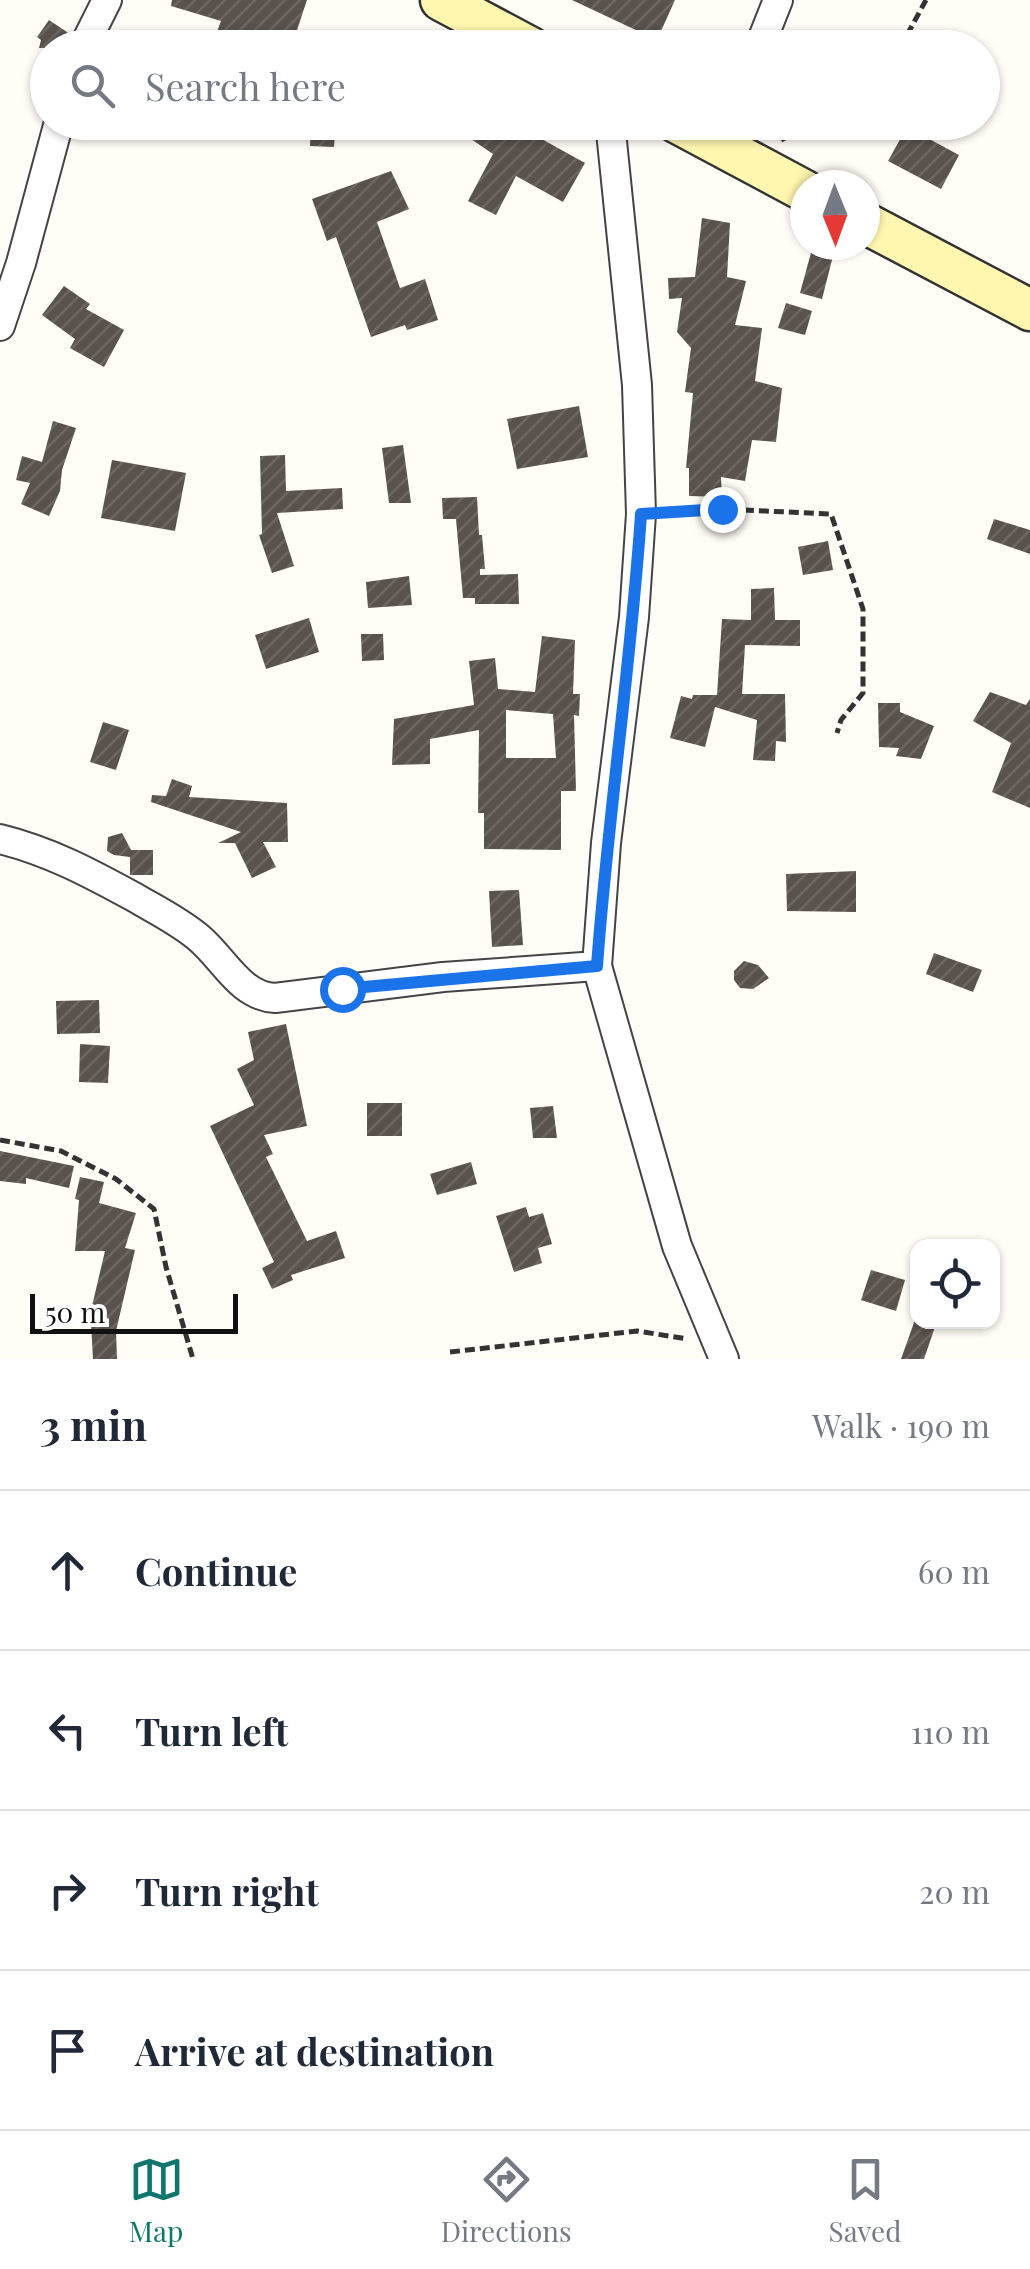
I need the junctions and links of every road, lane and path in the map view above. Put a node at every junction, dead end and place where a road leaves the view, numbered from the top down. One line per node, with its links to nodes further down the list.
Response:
1 (106, 0): 5 (street)
2 (442, 0): 6 (main road)
3 (778, 0): 7 (street)
4 (926, 0): 8 (path)
5 (92, 30)
6 (498, 30)
7 (766, 30)
8 (910, 30)
9 (54, 140): 15 (street)
10 (612, 140): 16 (street)
11 (733, 140): 12 (main road)
12 (790, 180)
13 (880, 231): 14 (main road)
14 (1030, 310)
15 (0, 326)
16 (641, 514): 17 (path); 19 (street)
17 (837, 733)
18 (0, 839): 19 (street)
19 (597, 966): 24 (street)
20 (0, 1140): 23 (path)
21 (693, 1340): 22 (path)
22 (450, 1352)
23 (193, 1359)
24 (724, 1359)

